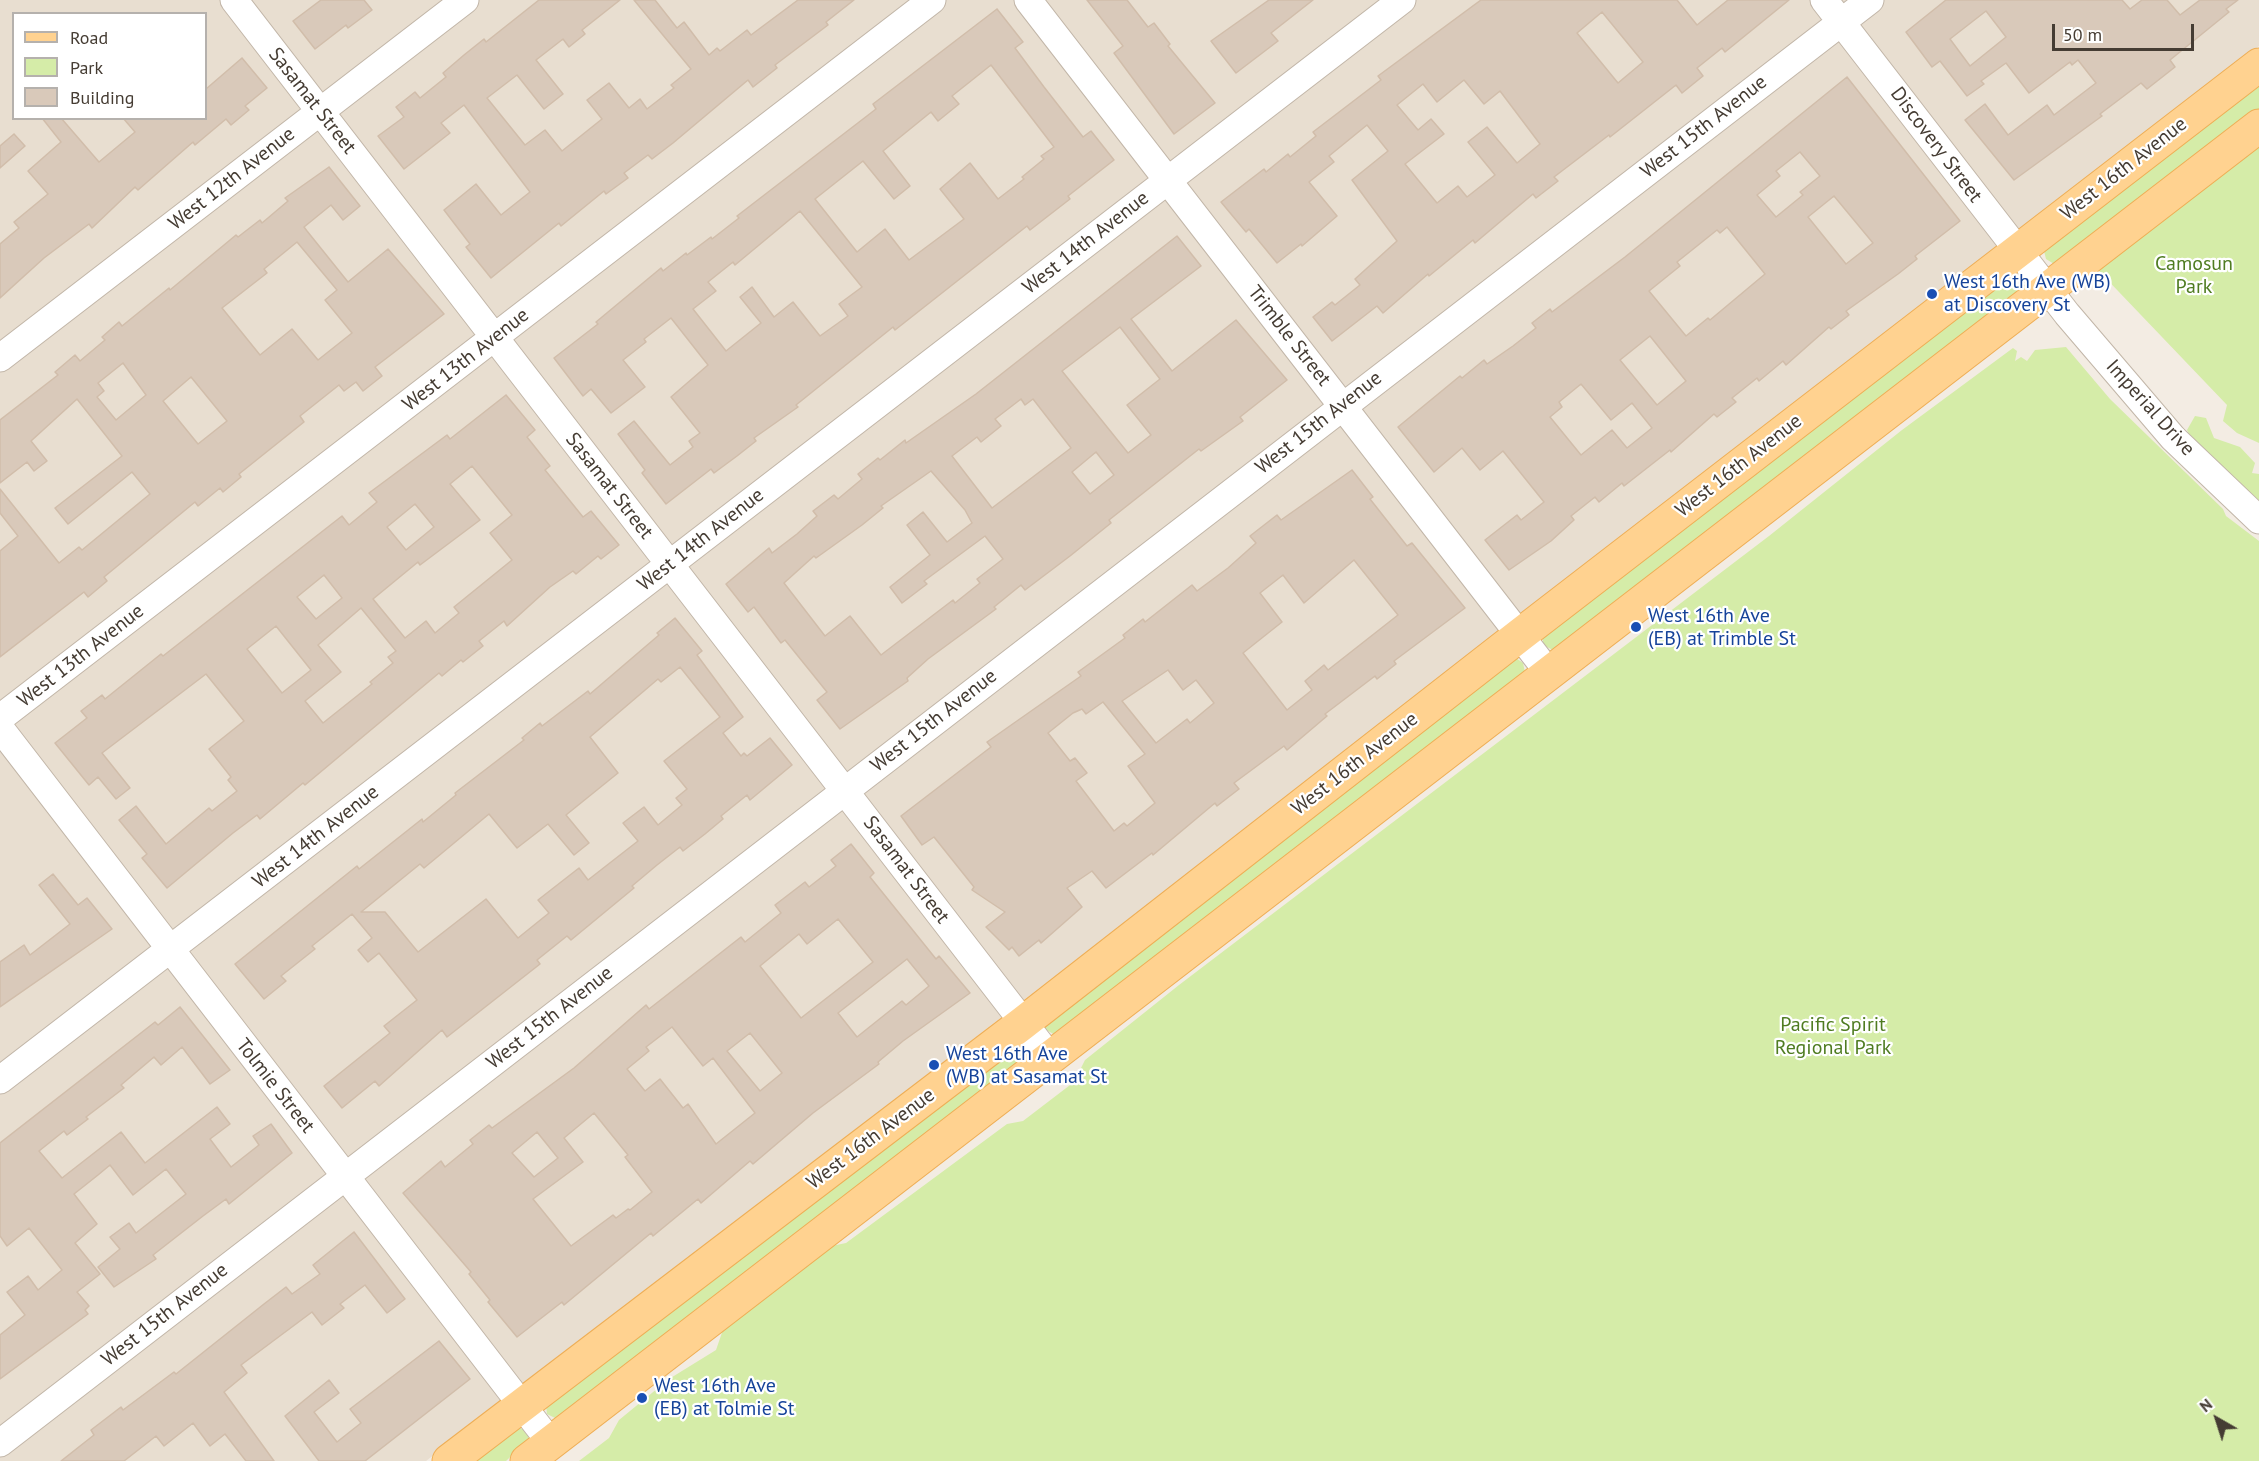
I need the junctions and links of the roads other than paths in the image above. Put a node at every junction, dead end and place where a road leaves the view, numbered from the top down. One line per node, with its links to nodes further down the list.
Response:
1 (234, 0): 10 (street, Sasamat Street)
2 (465, 0): 10 (street, West 12th Avenue)
3 (932, 0): 15 (street, West 13th Avenue)
4 (1029, 0): 12 (street, Trimble Street)
5 (1402, 0): 12 (street, West 14th Avenue)
6 (1824, 0): 8 (street, Discovery Street)
7 (1870, 0): 8 (street, West 15th Avenue)
8 (1841, 22): 13 (street, Discovery Street); 17 (street, West 15th Avenue)
9 (2259, 65): 13 (main road, West 16th Avenue)
10 (320, 111): 15 (street, Sasamat Street); 16 (street, West 12th Avenue)
11 (2259, 126): 14 (main road)
12 (1168, 180): 17 (street, Trimble Street); 19 (street, West 14th Avenue)
13 (2017, 251): 14 (street, Discovery Street); 20 (main road, West 16th Avenue)
14 (2048, 289): 18 (street, Imperial Drive); 21 (main road)
15 (495, 338): 19 (street, Sasamat Street); 22 (street, West 13th Avenue)
16 (0, 358)
17 (1342, 405): 20 (street, Trimble Street); 24 (street, West 15th Avenue)
18 (2259, 520)
19 (670, 564): 24 (street, Sasamat Street); 25 (street, West 14th Avenue)
20 (1520, 635): 21 (street, Trimble Street); 26 (main road, West 16th Avenue)
21 (1549, 673): 27 (main road)
22 (0, 718)
23 (0, 728): 25 (street, Tolmie Street)
24 (845, 791): 26 (street, Sasamat Street); 29 (street, West 15th Avenue)
25 (170, 949): 28 (street, West 14th Avenue); 29 (street, Tolmie Street)
26 (1023, 1023): 27 (street, Sasamat Street); 30 (main road, West 16th Avenue)
27 (1050, 1057): 32 (main road)
28 (0, 1080)
29 (345, 1177): 30 (street, Tolmie Street); 31 (street, West 15th Avenue)
30 (522, 1406): 32 (street, Tolmie Street); 33 (main road, West 16th Avenue)
31 (0, 1443)
32 (539, 1452)
33 (449, 1461)

